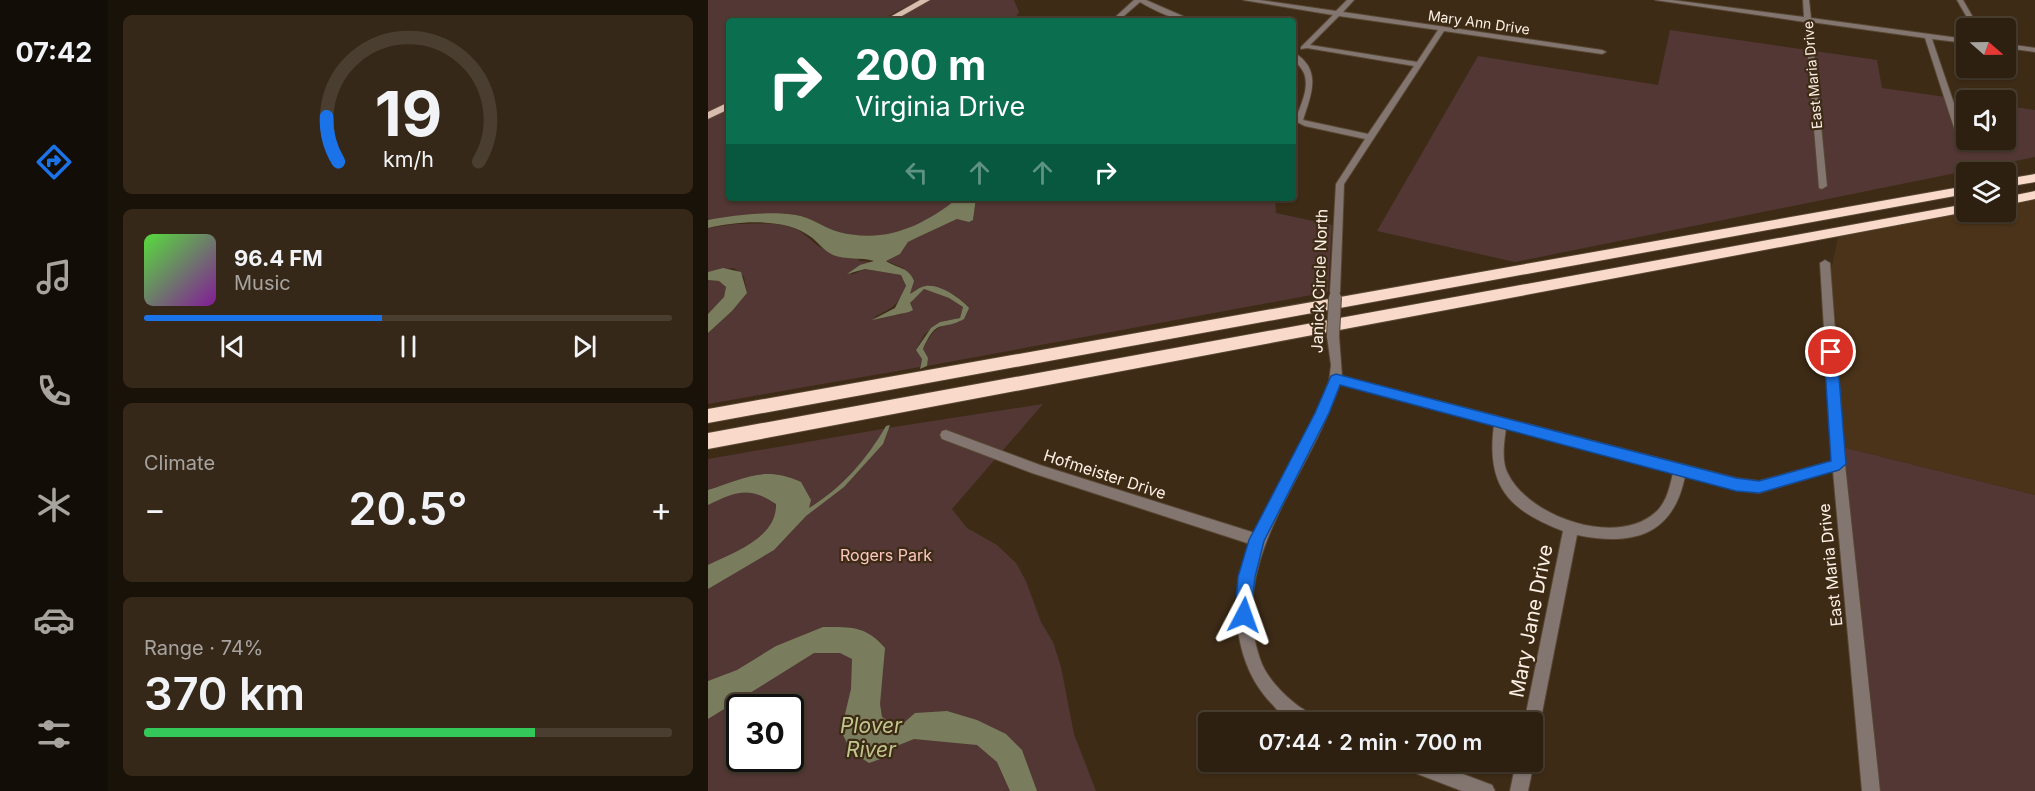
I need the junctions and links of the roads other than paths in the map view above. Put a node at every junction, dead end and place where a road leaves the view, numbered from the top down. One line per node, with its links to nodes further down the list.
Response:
1 (918, 0): 11 (main road)
2 (926, 0): 12 (main road)
3 (1140, 0): 13 (street); 14 (street)
4 (1246, 0): 9 (street, Mary Ann Drive)
5 (1351, 0): 10 (street)
6 (1658, 0): 16 (street)
7 (1806, 0): 16 (street, East Maria Drive)
8 (1960, 0): 15 (street)
9 (1281, 2): 10 (street, Mary Ann Drive)
10 (1338, 14): 17 (street, Mary Ann Drive); 20 (street)
11 (885, 18)
12 (893, 18)
13 (1118, 18)
14 (1183, 18)
15 (1970, 18)
16 (1807, 20): 18 (street); 33 (street, East Maria Drive)
17 (1442, 29): 24 (street, Mary Ann Drive); 26 (street, Janick Circle North)
18 (1928, 36): 19 (street); 29 (street)
19 (1956, 40)
20 (1306, 46): 23 (street); 26 (street)
21 (2016, 47): 22 (street)
22 (2035, 50)
23 (1296, 52)
24 (1602, 52)
25 (1296, 58): 30 (street)
26 (1418, 64): 30 (street, Janick Circle North)
27 (726, 105): 28 (main road)
28 (708, 114)
29 (1956, 124)
30 (1369, 137): 39 (street, Janick Circle North, bridge)
31 (2035, 178): 32 (highway)
32 (2016, 181)
33 (1822, 186)
34 (1956, 192): 40 (highway)
35 (2035, 195): 36 (highway)
36 (2016, 199)
37 (1956, 210): 43 (highway)
38 (1825, 262): 44 (street, East Maria Drive)
39 (1336, 379): 41 (street); 47 (street, Janick Circle North)
40 (708, 416)
41 (1500, 423): 45 (street); 46 (street)
42 (946, 435): 47 (street, Hofmeister Drive)
43 (708, 441)
44 (1839, 464): 45 (street); 54 (street, East Maria Drive)
45 (1680, 470): 46 (street)
46 (1571, 528): 49 (street, Mary Jane Drive)
47 (1257, 540): 48 (street, Janick Circle North)
48 (1293, 712)
49 (1535, 712)
50 (1435, 772): 52 (street)
51 (1523, 772): 53 (street)
52 (1486, 791)
53 (1519, 791)
54 (1871, 791)

